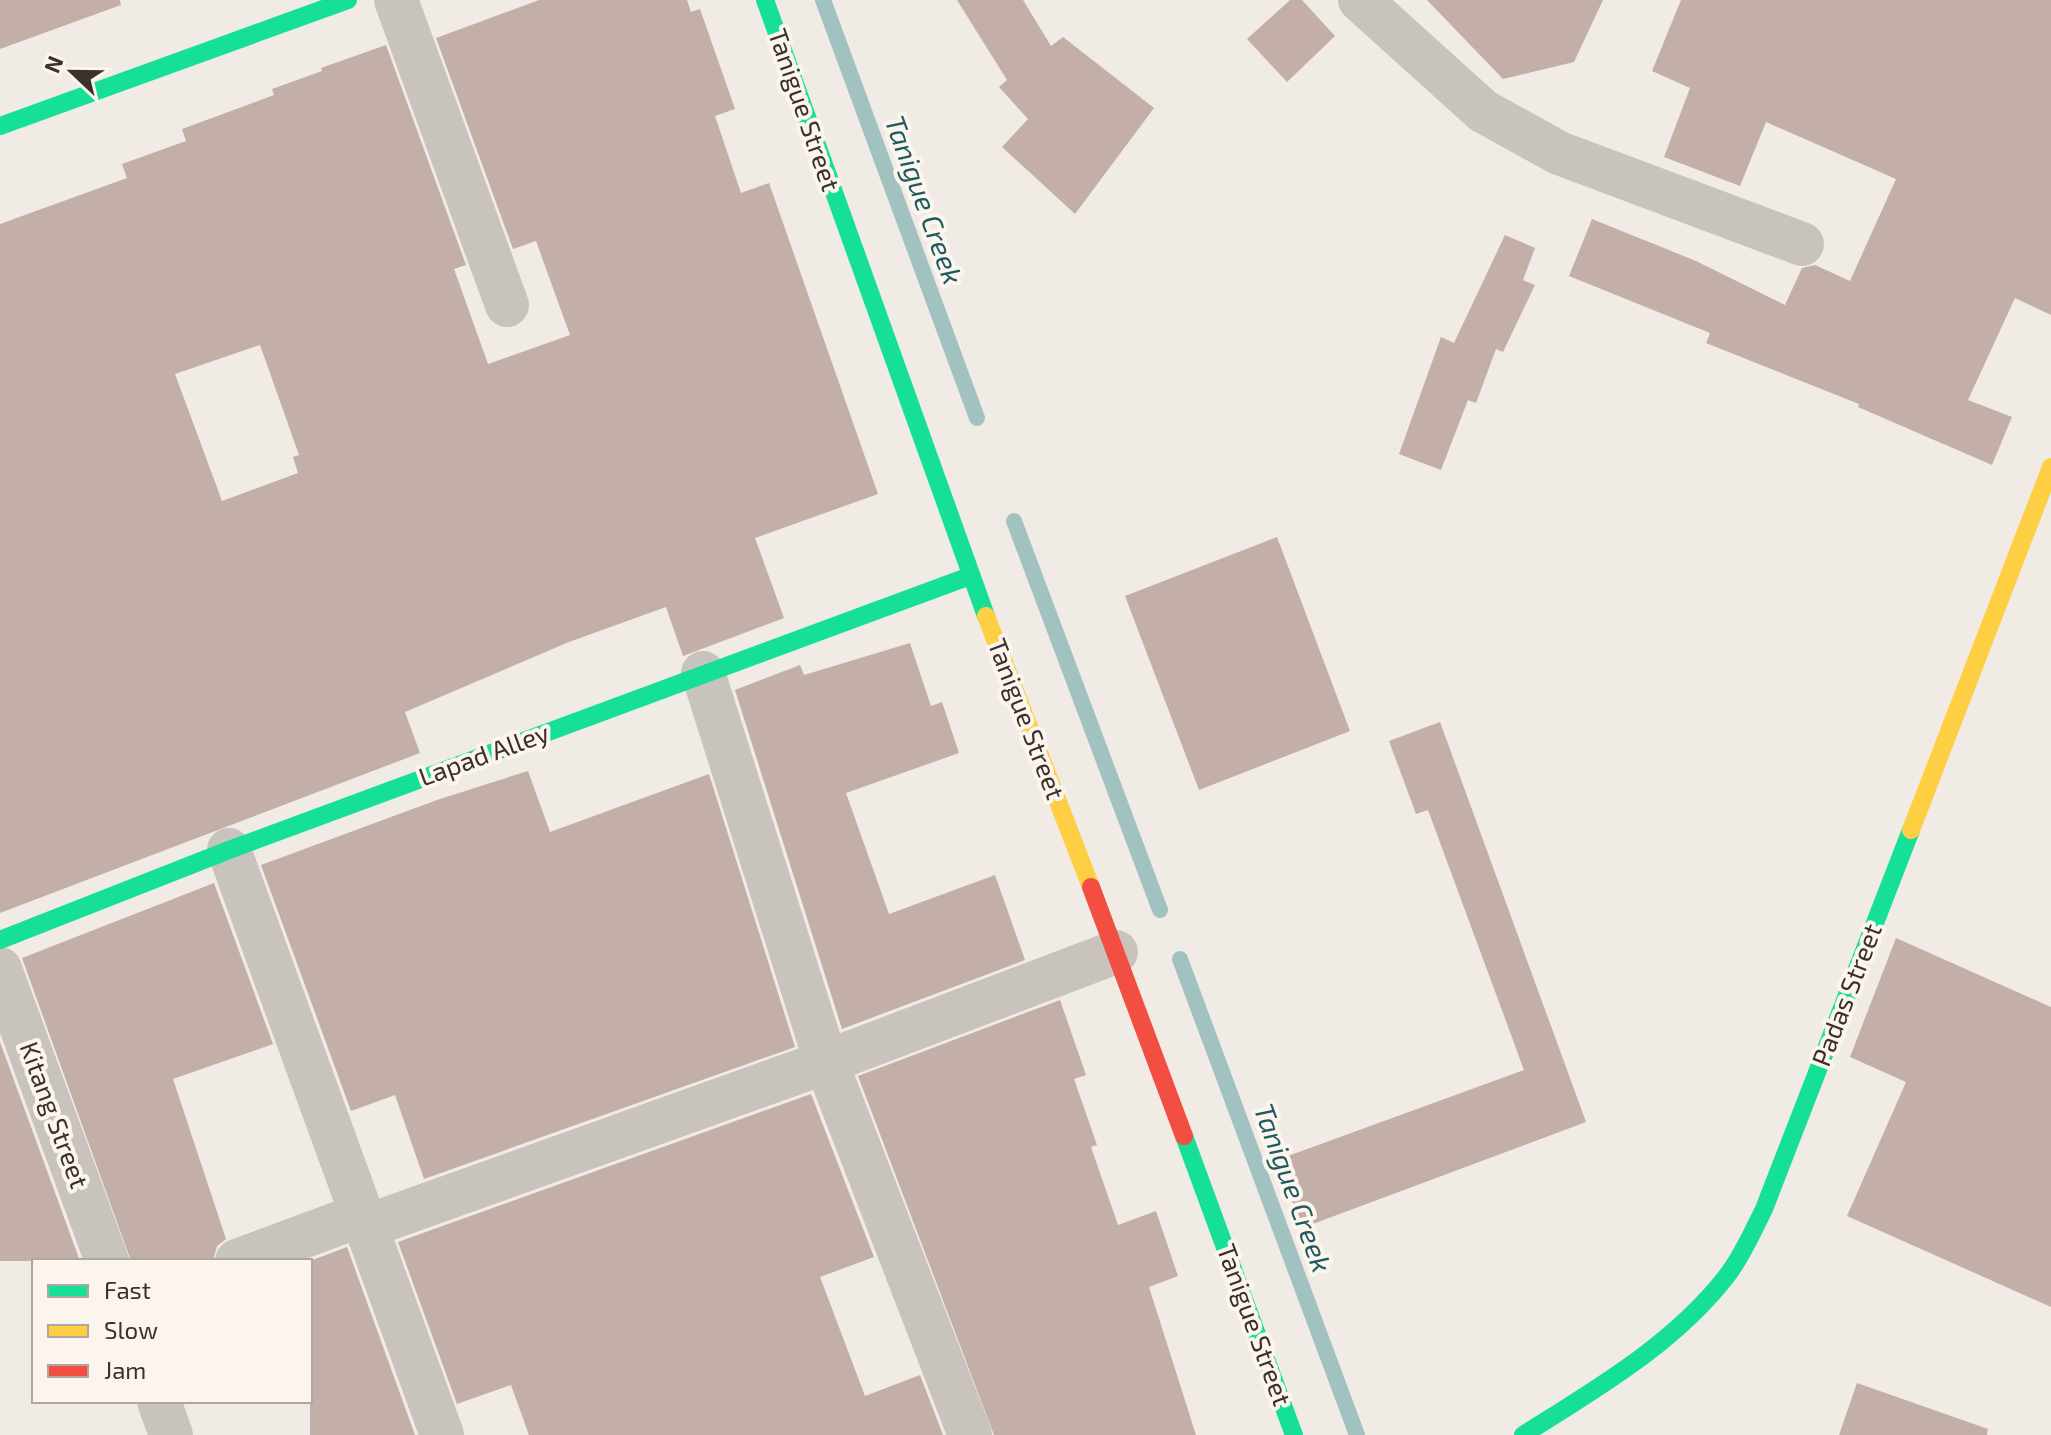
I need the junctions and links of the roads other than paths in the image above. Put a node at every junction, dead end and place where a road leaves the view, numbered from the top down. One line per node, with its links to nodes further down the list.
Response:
1 (348, 0): 5 (street)
2 (396, 0): 7 (street)
3 (765, 0): 9 (street, Tanigue Street)
4 (1360, 0): 6 (street)
5 (0, 126)
6 (1802, 244)
7 (507, 305)
8 (2051, 467): 24 (street, Padas Street)
9 (970, 576): 10 (street, Lapad Alley); 13 (street, Tanigue Street)
10 (703, 673): 11 (street, Lapad Alley); 15 (street)
11 (229, 850): 12 (street, Lapad Alley); 16 (street)
12 (0, 940)
13 (1116, 952): 15 (street); 23 (street, Tanigue Street)
14 (0, 969): 17 (street, Kitang Street)
15 (826, 1062): 16 (street); 22 (street)
16 (363, 1221): 18 (street); 21 (street)
17 (106, 1259)
18 (243, 1259)
19 (160, 1403): 20 (street)
20 (171, 1435)
21 (442, 1435)
22 (970, 1435)
23 (1294, 1435)
24 (1523, 1435)

